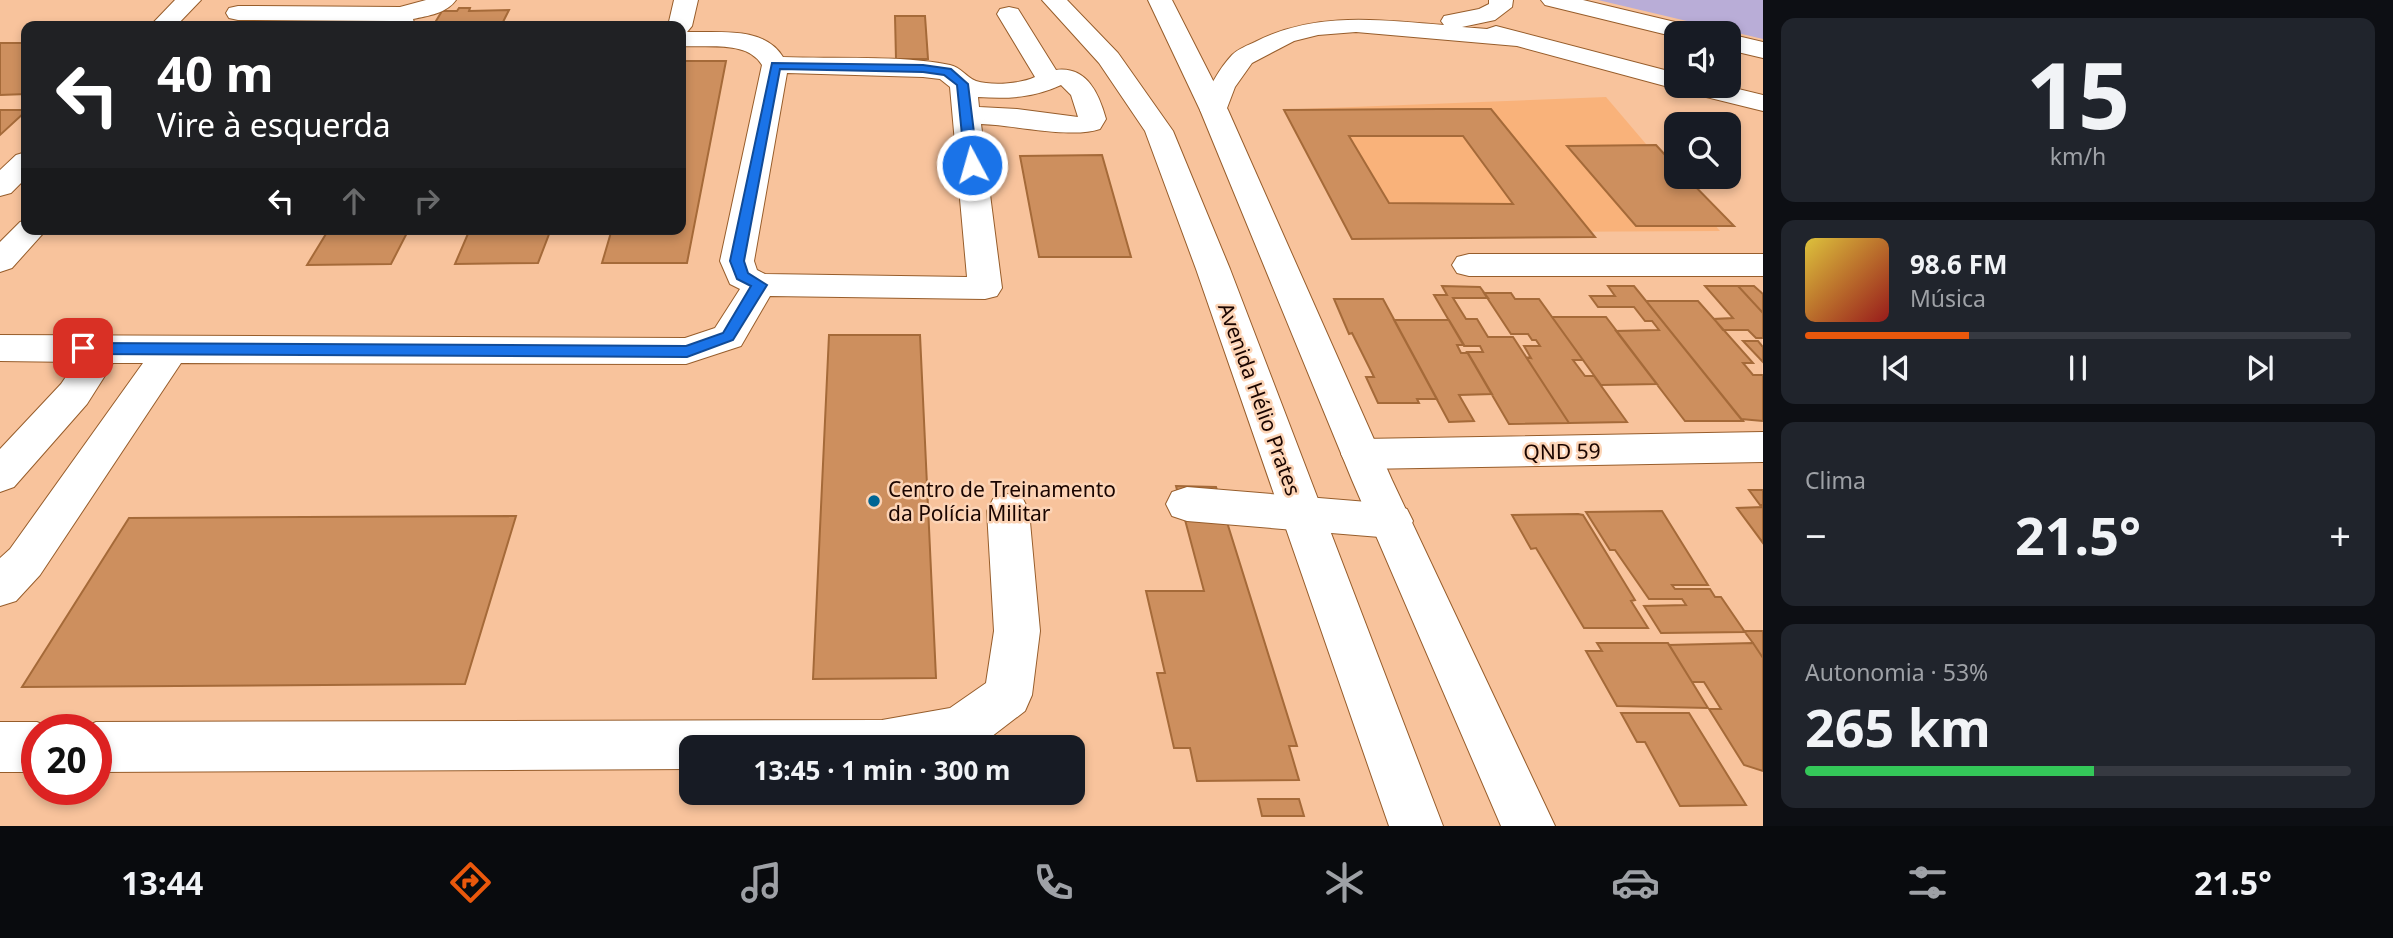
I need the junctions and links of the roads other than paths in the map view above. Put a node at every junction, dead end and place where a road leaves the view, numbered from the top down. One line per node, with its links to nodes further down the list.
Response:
1 (189, 0): 14 (main road)
2 (444, 0): 13 (main road)
3 (686, 0): 15 (main road)
4 (1055, 0): 46 (main road, Avenida Hélio Prates)
5 (1160, 0): 29 (main road)
6 (1501, 0): 16 (main road)
7 (1381, 3): 16 (main road)
8 (303, 6): 9 (main road); 10 (main road)
9 (358, 6): 13 (main road)
10 (238, 13)
11 (1009, 13): 25 (main road)
12 (1543, 13): 17 (main road); 21 (main road)
13 (401, 20)
14 (167, 21)
15 (681, 21)
16 (1453, 21): 19 (main road)
17 (1664, 27)
18 (686, 39): 23 (main road)
19 (1518, 39): 21 (main road); 29 (main road)
20 (1741, 45): 22 (main road)
21 (1553, 49): 24 (main road)
22 (1763, 50)
23 (775, 65): 27 (main road); 37 (main road)
24 (1664, 78)
25 (1041, 84): 27 (main road); 30 (main road); 30 (main road)
26 (1741, 98): 28 (main road)
27 (965, 102): 30 (main road); 37 (main road)
28 (1763, 103)
29 (1214, 110): 42 (main road)
30 (1043, 120)
31 (21, 166): 32 (main road)
32 (0, 187)
33 (25, 235): 34 (main road)
34 (0, 261)
35 (1469, 265): 36 (main road)
36 (1763, 265)
37 (760, 285): 40 (main road)
38 (0, 348): 39 (main road)
39 (103, 350): 40 (main road); 43 (main road)
40 (171, 350): 48 (main road)
41 (1763, 447): 42 (main road, QND 59)
42 (1361, 454): 47 (main road)
43 (0, 476)
44 (1187, 504): 46 (main road)
45 (1008, 511): 51 (main road)
46 (1301, 512): 47 (main road); 52 (main road, Avenida Hélio Prates)
47 (1392, 521): 53 (main road)
48 (0, 587)
49 (0, 747): 50 (main road)
50 (21, 747)
51 (112, 747)
52 (1416, 826)
53 (1528, 826)

